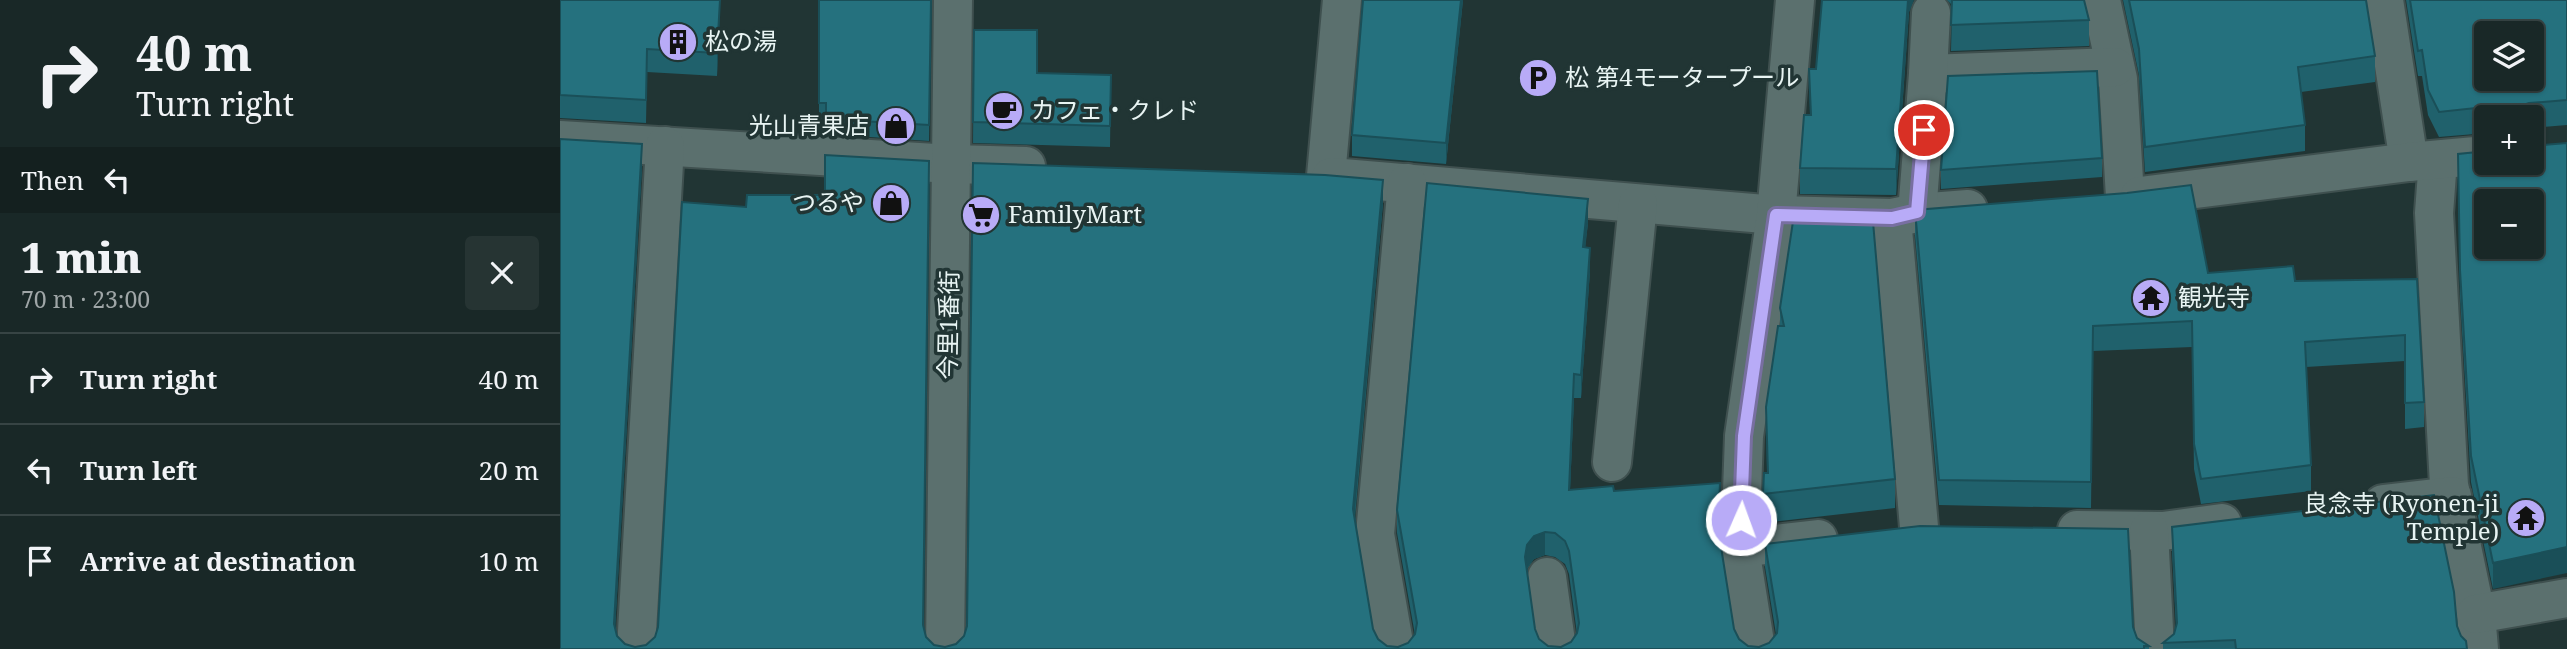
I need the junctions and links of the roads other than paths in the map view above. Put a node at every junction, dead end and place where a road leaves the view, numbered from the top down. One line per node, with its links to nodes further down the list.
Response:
1 (953, 0): 13 (street, 今里1番街)
2 (1342, 0): 15 (street)
3 (1794, 0): 18 (street)
4 (2101, 0): 7 (street)
5 (2384, 0): 12 (street)
6 (1931, 13): 8 (street)
7 (2115, 67): 8 (street); 12 (street)
8 (1928, 74): 19 (street)
9 (560, 140): 10 (street)
10 (665, 146): 13 (street); 32 (street)
11 (2474, 156): 12 (street)
12 (2424, 161): 21 (street)
13 (951, 164): 14 (street); 33 (street, 今里1番街)
14 (1062, 168)
15 (1406, 183): 16 (street); 34 (street)
16 (1638, 204): 18 (street); 20 (street)
17 (2000, 206): 19 (street)
18 (1776, 215): 19 (street); 28 (street)
19 (1905, 215): 24 (street)
20 (1612, 462)
21 (2452, 496): 22 (street); 31 (street)
22 (2349, 508)
23 (2252, 519): 26 (street)
24 (1960, 528)
25 (2041, 529): 26 (street)
26 (2149, 531): 37 (street)
27 (1850, 535): 28 (street)
28 (1740, 548): 36 (street)
29 (1547, 577): 35 (street)
30 (2567, 598): 31 (street)
31 (2478, 632)
32 (636, 649)
33 (944, 649)
34 (1395, 649)
35 (1557, 649)
36 (1756, 649)
37 (2155, 649)

